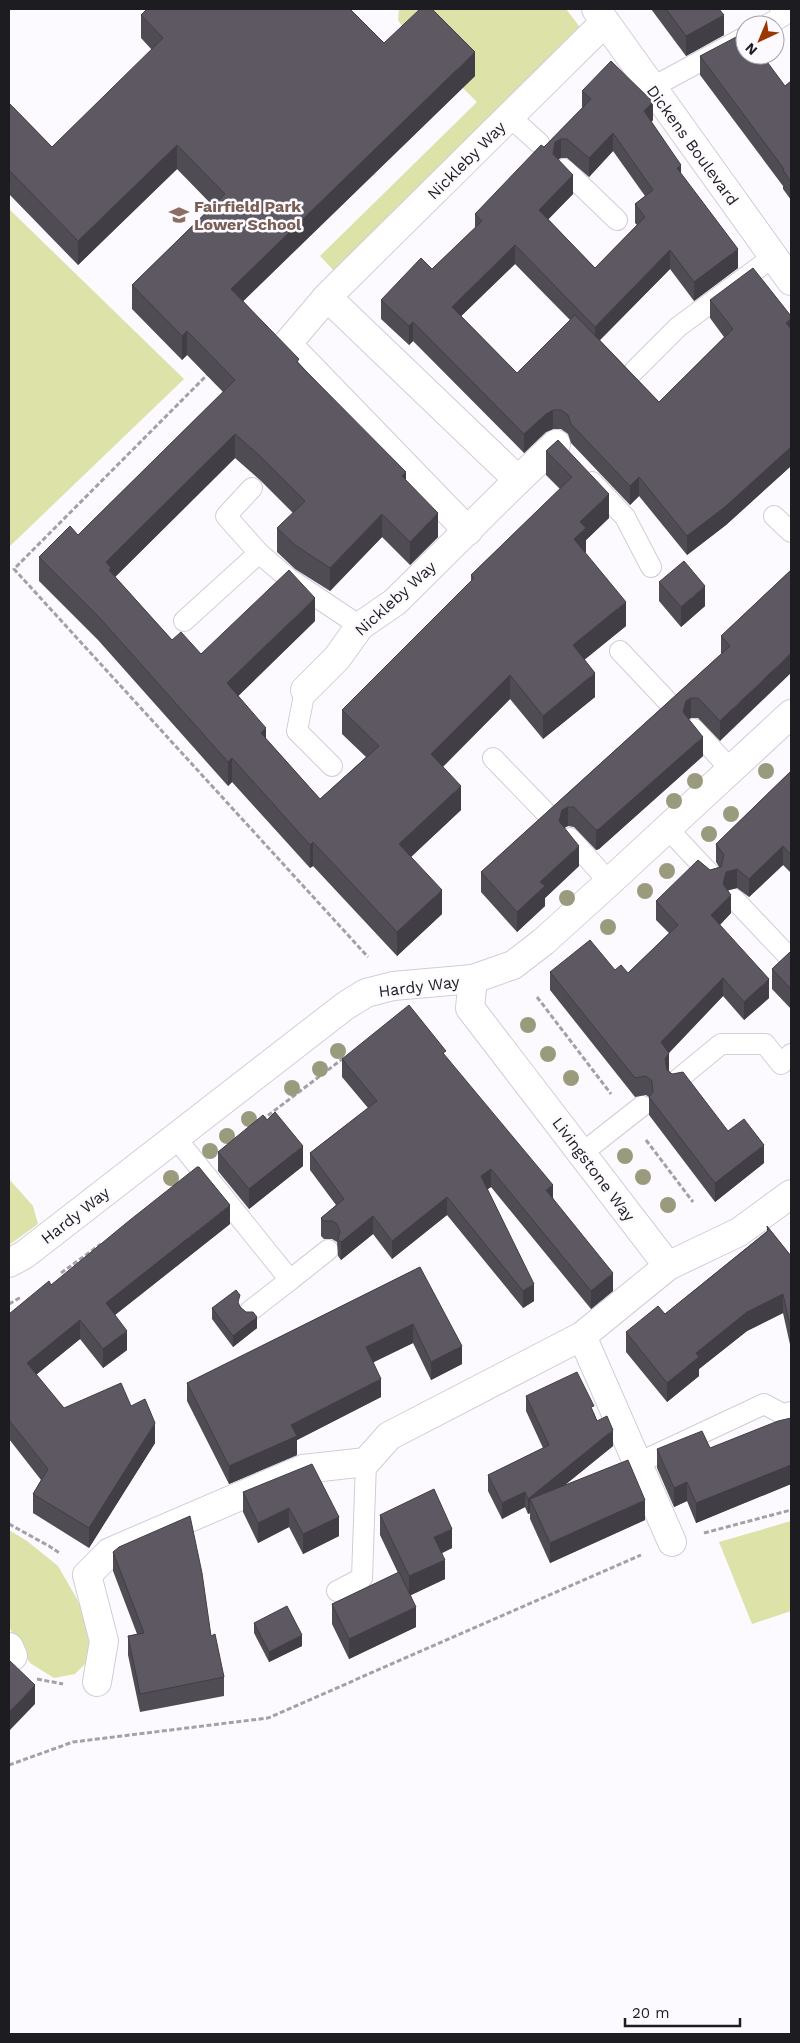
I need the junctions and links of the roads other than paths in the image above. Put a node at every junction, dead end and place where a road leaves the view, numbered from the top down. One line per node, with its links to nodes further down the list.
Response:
1 (600, 16): 3 (street, Dickens Boulevard); 4 (street, Nickleby Way)
2 (735, 42): 3 (lane)
3 (651, 88): 8 (street, Dickens Boulevard)
4 (510, 117): 5 (lane); 10 (street, Nickleby Way)
5 (539, 143)
6 (564, 169): 7 (lane)
7 (617, 220)
8 (774, 257): 9 (street, Dickens Boulevard); 11 (lane)
9 (791, 281)
10 (327, 297): 13 (street); 16 (street, Nickleby Way)
11 (634, 371)
12 (569, 457): 13 (street, Nickleby Way); 19 (lane)
13 (518, 480): 16 (street, Nickleby Way)
14 (252, 488): 18 (lane)
15 (774, 516): 17 (lane)
16 (468, 531): 21 (street, Nickleby Way)
17 (791, 532)
18 (259, 553): 20 (lane); 21 (lane)
19 (651, 567)
20 (184, 621)
21 (360, 626): 23 (street, Nickleby Way)
22 (620, 652): 24 (lane)
23 (305, 690): 28 (lane)
24 (671, 704)
25 (791, 714): 29 (street, Hardy Way)
26 (694, 729): 29 (lane)
27 (493, 758): 30 (lane)
28 (332, 766)
29 (730, 769): 31 (street, Hardy Way)
30 (549, 816)
31 (667, 828): 33 (lane); 34 (street, Hardy Way)
32 (570, 838): 34 (lane)
33 (713, 877)
34 (609, 882): 37 (street, Hardy Way)
35 (734, 899): 36 (lane)
36 (787, 955)
37 (473, 979): 41 (street, Hardy Way); 42 (street, Livingstone Way)
38 (791, 1054): 39 (lane)
39 (676, 1080)
40 (642, 1106): 42 (lane)
41 (175, 1137): 45 (street, Hardy Way); 47 (lane)
42 (581, 1154): 46 (street, Livingstone Way)
43 (791, 1194): 46 (street)
44 (328, 1250): 47 (lane)
45 (9, 1263)
46 (668, 1266): 49 (street)
47 (290, 1280): 48 (lane)
48 (250, 1311)
49 (582, 1336): 51 (street); 52 (street)
50 (791, 1412): 52 (lane)
51 (366, 1462): 54 (lane); 55 (street)
52 (638, 1462): 53 (street)
53 (672, 1542)
54 (337, 1592)
55 (97, 1682)

